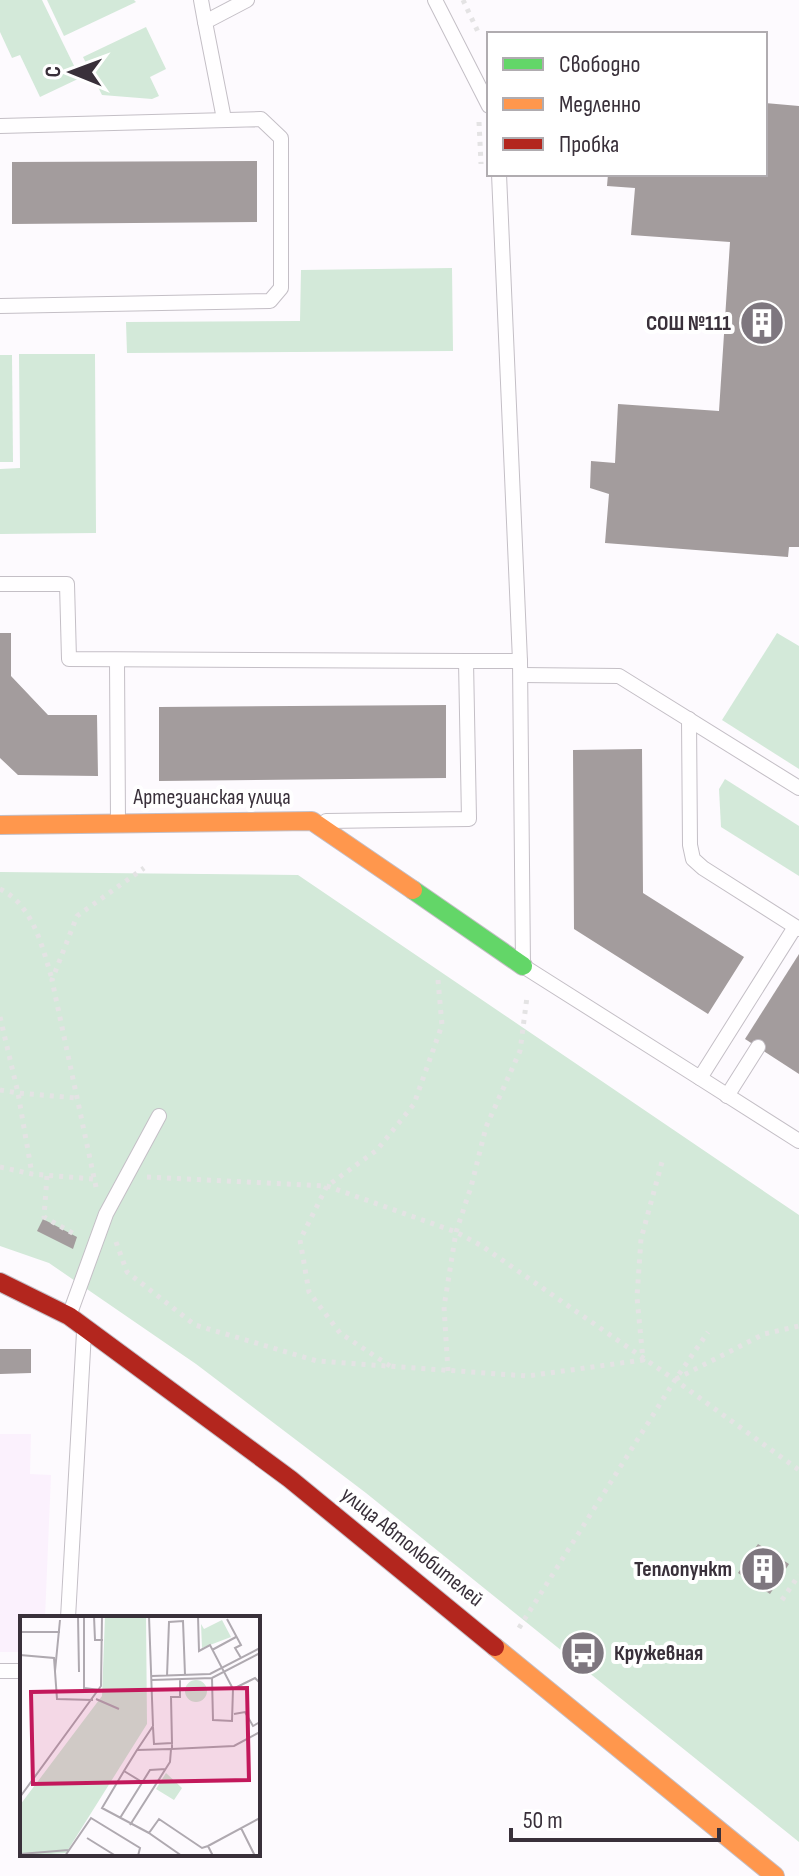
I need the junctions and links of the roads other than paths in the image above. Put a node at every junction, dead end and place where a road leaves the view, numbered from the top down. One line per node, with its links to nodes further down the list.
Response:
1 (201, 0): 4 (lane)
2 (247, 0): 4 (lane)
3 (435, 0): 5 (lane)
4 (205, 22): 6 (lane)
5 (484, 112)
6 (224, 119): 7 (lane); 9 (lane)
7 (1, 123)
8 (499, 176): 13 (lane)
9 (0, 306)
10 (0, 584): 11 (lane)
11 (117, 660): 12 (lane); 17 (lane)
12 (466, 661): 13 (lane); 16 (lane)
13 (520, 668): 14 (lane); 20 (lane)
14 (689, 719): 15 (lane); 19 (lane)
15 (799, 788)
16 (312, 821): 17 (street, Артезианская улица); 20 (street, Артезианская улица)
17 (118, 822): 18 (street, Артезианская улица)
18 (0, 825)
19 (797, 928): 22 (lane)
20 (527, 968): 22 (lane)
21 (758, 1047): 23 (lane)
22 (700, 1078): 23 (lane)
23 (727, 1096): 25 (lane)
24 (159, 1116): 27 (lane)
25 (799, 1141)
26 (0, 1282): 27 (street, улица Автолюбителей)
27 (69, 1316): 28 (street, улица Автолюбителей)
28 (85, 1328): 29 (lane); 30 (street, улица Автолюбителей)
29 (68, 1616)
30 (775, 1876)

